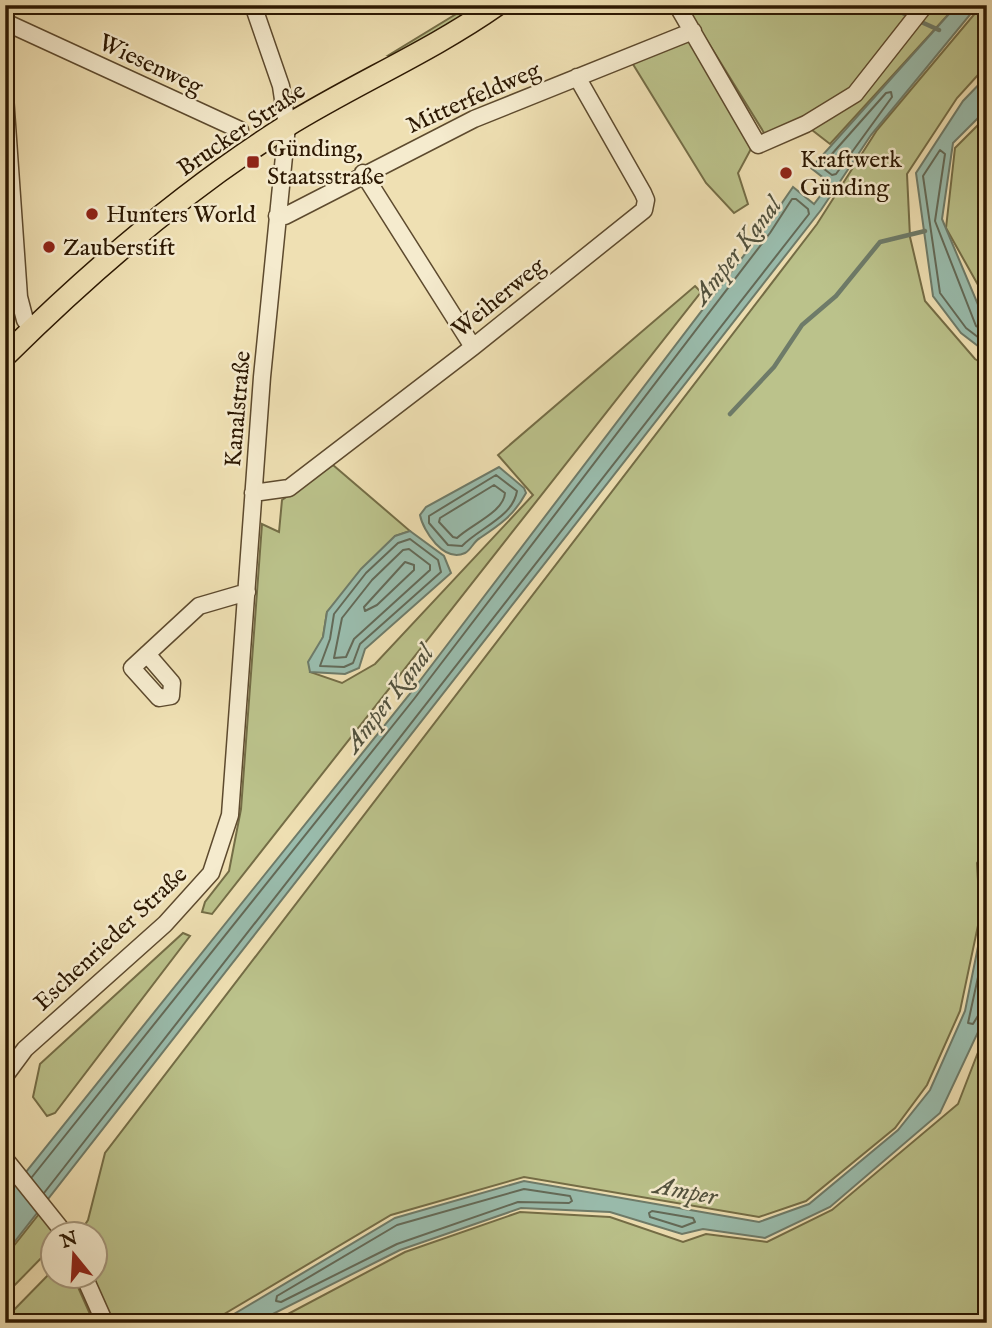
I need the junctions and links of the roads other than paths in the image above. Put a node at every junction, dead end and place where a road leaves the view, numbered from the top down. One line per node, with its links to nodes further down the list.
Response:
1 (253, 5): 9 (street, Kanalstraße)
2 (497, 5): 9 (main road, Brucker Straße)
3 (677, 5): 6 (street)
4 (923, 8): 6 (street)
5 (5, 22): 10 (street, Wiesenweg)
6 (693, 31): 7 (street, Mitterfeldweg)
7 (577, 77): 11 (street, Mitterfeldweg); 16 (street, Weiherweg)
8 (5, 96): 14 (street)
9 (287, 126): 12 (street, Kanalstraße); 15 (main road, Brucker Straße)
10 (240, 130)
11 (363, 173): 12 (street, Mitterfeldweg); 16 (street)
12 (277, 216): 18 (street, Kanalstraße)
13 (5, 286): 14 (street)
14 (19, 297): 15 (street)
15 (32, 329): 17 (main road, Brucker Straße)
16 (473, 347): 18 (street, Weiherweg)
17 (5, 356)
18 (253, 493): 19 (street, Kanalstraße)
19 (247, 592): 20 (street); 21 (street, Kanalstraße)
20 (147, 654)
21 (240, 697): 22 (street, Eschenrieder Straße)
22 (5, 1076)
23 (5, 1159): 24 (street)
24 (55, 1220)
25 (90, 1290): 26 (street)
26 (105, 1323)

